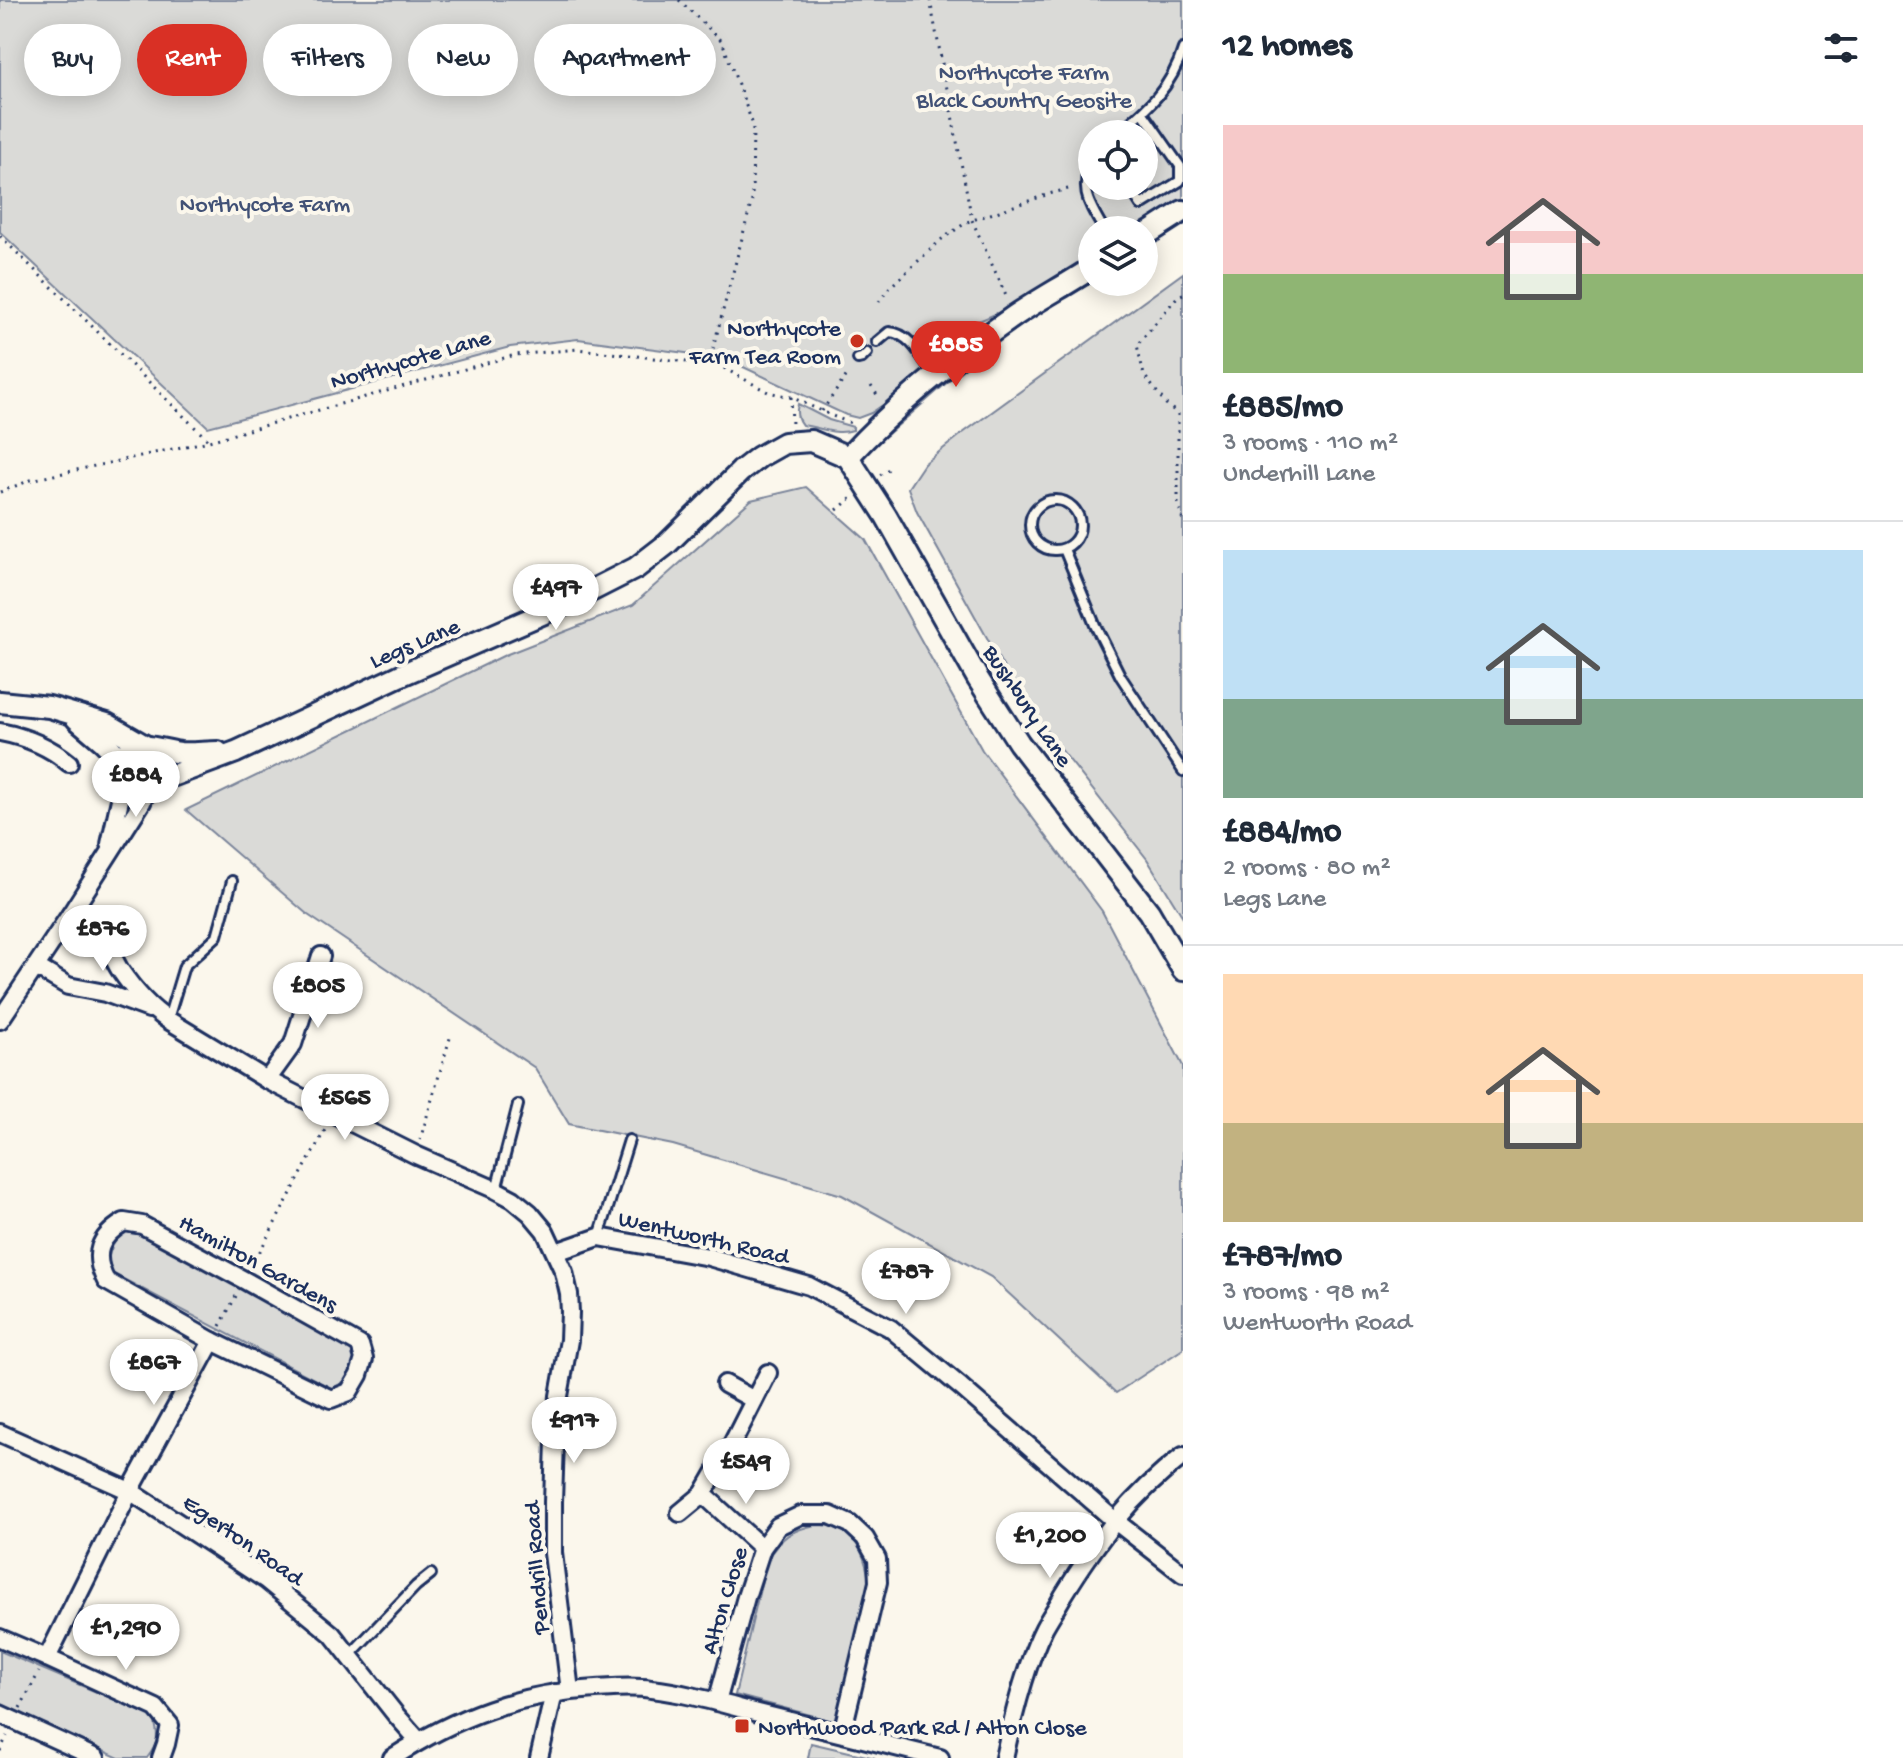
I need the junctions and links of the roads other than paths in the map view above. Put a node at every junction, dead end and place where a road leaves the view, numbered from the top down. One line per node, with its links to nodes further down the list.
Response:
1 (1183, 49): 2 (lane)
2 (1143, 113): 3 (lane); 4 (lane)
3 (1134, 120)
4 (1148, 120)
5 (1158, 134): 6 (lane)
6 (1158, 195)
7 (1183, 211): 8 (street)
8 (1158, 227)
9 (1078, 277): 13 (street)
10 (877, 342): 13 (lane)
11 (867, 353): 12 (lane)
12 (858, 359)
13 (935, 377): 14 (street)
14 (848, 457): 20 (street, Legs Lane); 30 (street, Bushbury Lane)
15 (1064, 549): 15 (lane); 23 (lane)
16 (0, 702): 17 (street)
17 (72, 715): 19 (street); 22 (street)
18 (0, 732): 21 (street)
19 (147, 746): 20 (street, Legs Lane); 22 (street); 24 (street)
20 (236, 752): 24 (street, Legs Lane)
21 (69, 763)
22 (125, 768): 24 (street); 25 (street)
23 (1183, 771)
24 (152, 779): 25 (street)
25 (106, 857): 27 (street)
26 (232, 881): 31 (lane)
27 (70, 915): 29 (street); 31 (street)
28 (321, 956): 33 (street)
29 (36, 967): 31 (street); 32 (street)
30 (1183, 970)
31 (161, 1016): 33 (street)
32 (0, 1020)
33 (267, 1080): 36 (street)
34 (518, 1105): 36 (lane)
35 (629, 1140): 37 (lane)
36 (496, 1190): 38 (street)
37 (599, 1237): 38 (street, Wentworth Road); 48 (street, Wentworth Road)
38 (556, 1252): 55 (street, Pendrill Road)
39 (212, 1341): 39 (street, Hamilton Gardens); 45 (street)
40 (768, 1373): 42 (street)
41 (725, 1384): 42 (street)
42 (754, 1400): 46 (street)
43 (0, 1433): 45 (street, Egerton Road)
44 (1183, 1456): 48 (street)
45 (130, 1491): 53 (street, Egerton Road); 54 (street)
46 (703, 1494): 47 (street); 49 (street)
47 (680, 1513)
48 (1114, 1520): 51 (street, Wentworth Road); 65 (street)
49 (762, 1548): 56 (street, Alton Close); 58 (street, Alton Close)
50 (431, 1574): 53 (lane)
51 (1183, 1574)
52 (0, 1638): 54 (street)
53 (349, 1656): 59 (street, Egerton Road)
54 (47, 1658): 61 (street)
55 (562, 1692): 56 (street); 59 (street); 63 (street)
56 (717, 1702): 58 (street)
57 (7, 1717): 60 (street)
58 (842, 1733): 64 (street)
59 (419, 1741): 62 (street)
60 (96, 1758)
61 (161, 1758)
62 (392, 1758)
63 (539, 1758)
64 (940, 1758)
65 (1004, 1758)

